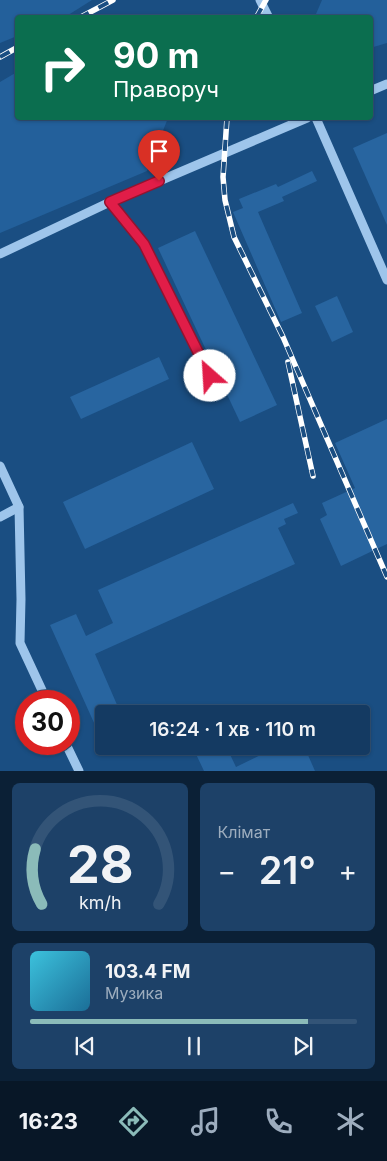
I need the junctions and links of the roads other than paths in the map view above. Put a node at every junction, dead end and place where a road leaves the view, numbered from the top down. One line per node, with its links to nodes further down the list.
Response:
1 (260, 0): 2 (street)
2 (268, 15)
3 (387, 84): 4 (street)
4 (373, 91)
5 (303, 120): 7 (street)
6 (317, 120): 9 (street)
7 (110, 202): 8 (street); 10 (street)
8 (0, 254)
9 (387, 280)
10 (210, 376)
11 (0, 466): 12 (street)
12 (19, 507): 13 (street); 14 (street)
13 (0, 518)
14 (42, 690)
15 (71, 755): 16 (street)
16 (78, 771)

